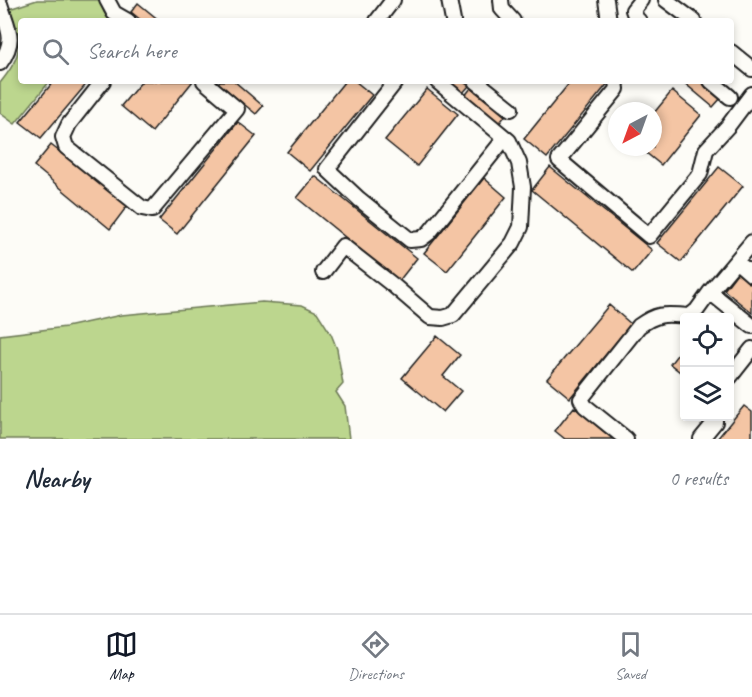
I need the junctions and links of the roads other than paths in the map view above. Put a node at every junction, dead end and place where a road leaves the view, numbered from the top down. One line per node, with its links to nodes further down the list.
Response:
1 (107, 0): 9 (street)
2 (393, 0): 10 (street)
3 (449, 0): 11 (street)
4 (501, 0): 12 (street)
5 (606, 0): 13 (street)
6 (641, 0): 14 (street)
7 (666, 0): 15 (street)
8 (0, 4): 17 (street)
9 (122, 18)
10 (379, 18)
11 (452, 18)
12 (507, 18)
13 (609, 18)
14 (636, 18)
15 (690, 18)
16 (734, 54): 18 (street)
17 (0, 63)
18 (752, 69)
19 (101, 84): 20 (street)
20 (208, 84)
21 (394, 84): 29 (street)
22 (441, 84): 29 (street)
23 (480, 84): 28 (street)
24 (616, 84): 26 (street)
25 (715, 84): 27 (street)
26 (752, 94)
27 (730, 97)
28 (510, 109)
29 (505, 138): 32 (street)
30 (752, 242): 31 (street)
31 (736, 261): 33 (street); 34 (street)
32 (323, 272)
33 (752, 274)
34 (710, 292): 35 (street); 39 (street)
35 (752, 326)
36 (752, 349): 37 (street)
37 (734, 371)
38 (715, 421): 40 (street)
39 (626, 439)
40 (701, 439)

